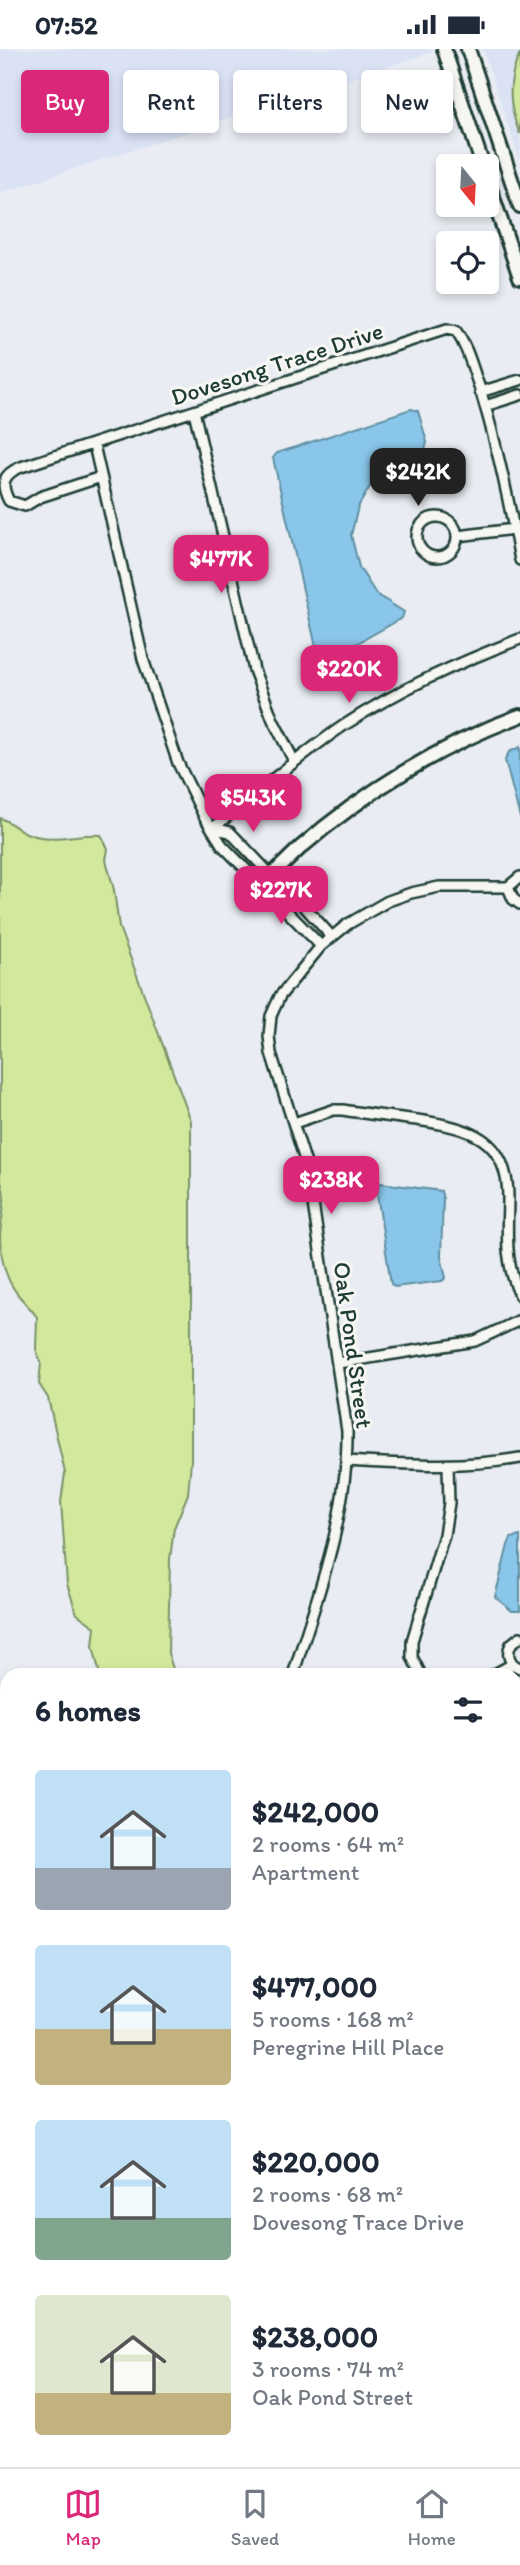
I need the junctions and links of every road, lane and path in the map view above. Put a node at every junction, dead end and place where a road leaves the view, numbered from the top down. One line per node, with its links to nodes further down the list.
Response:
1 (444, 49): 3 (street)
2 (468, 49): 4 (street)
3 (479, 154)
4 (520, 206)
5 (499, 215): 6 (street)
6 (520, 277)
7 (520, 380): 8 (street)
8 (480, 392): 10 (street, Dovesong Trace Drive); 11 (street, Dovesong Trace Drive)
9 (520, 395): 10 (street)
10 (485, 406): 14 (street, Dovesong Trace Drive)
11 (194, 411): 12 (street, Dovesong Trace Drive); 19 (street)
12 (94, 445): 13 (street); 13 (street, Dovesong Trace Drive)
13 (101, 477): 20 (street)
14 (514, 529): 15 (street); 16 (street, Dovesong Trace Drive)
15 (458, 536): 15 (street)
16 (520, 560)
17 (520, 639): 19 (street)
18 (520, 716): 21 (street)
19 (294, 761): 20 (street)
20 (213, 828): 21 (street); 23 (street)
21 (272, 876): 23 (street); 27 (street)
22 (520, 877): 24 (street)
23 (262, 885): 25 (street); 28 (street)
24 (508, 887): 26 (street); 27 (street, Oak Pond Street)
25 (246, 901)
26 (520, 904)
27 (331, 936): 28 (street, Oak Pond Street)
28 (321, 946): 29 (street, Oak Pond Street)
29 (294, 1122): 30 (street); 32 (street, Oak Pond Street)
30 (520, 1295)
31 (520, 1320): 32 (street)
32 (338, 1363): 34 (street, Oak Pond Street)
33 (520, 1458): 35 (street)
34 (347, 1461): 35 (street); 38 (street, Oak Pond Street)
35 (448, 1465): 39 (street)
36 (520, 1637): 37 (street)
37 (516, 1666)
38 (295, 1668)
39 (416, 1668)

